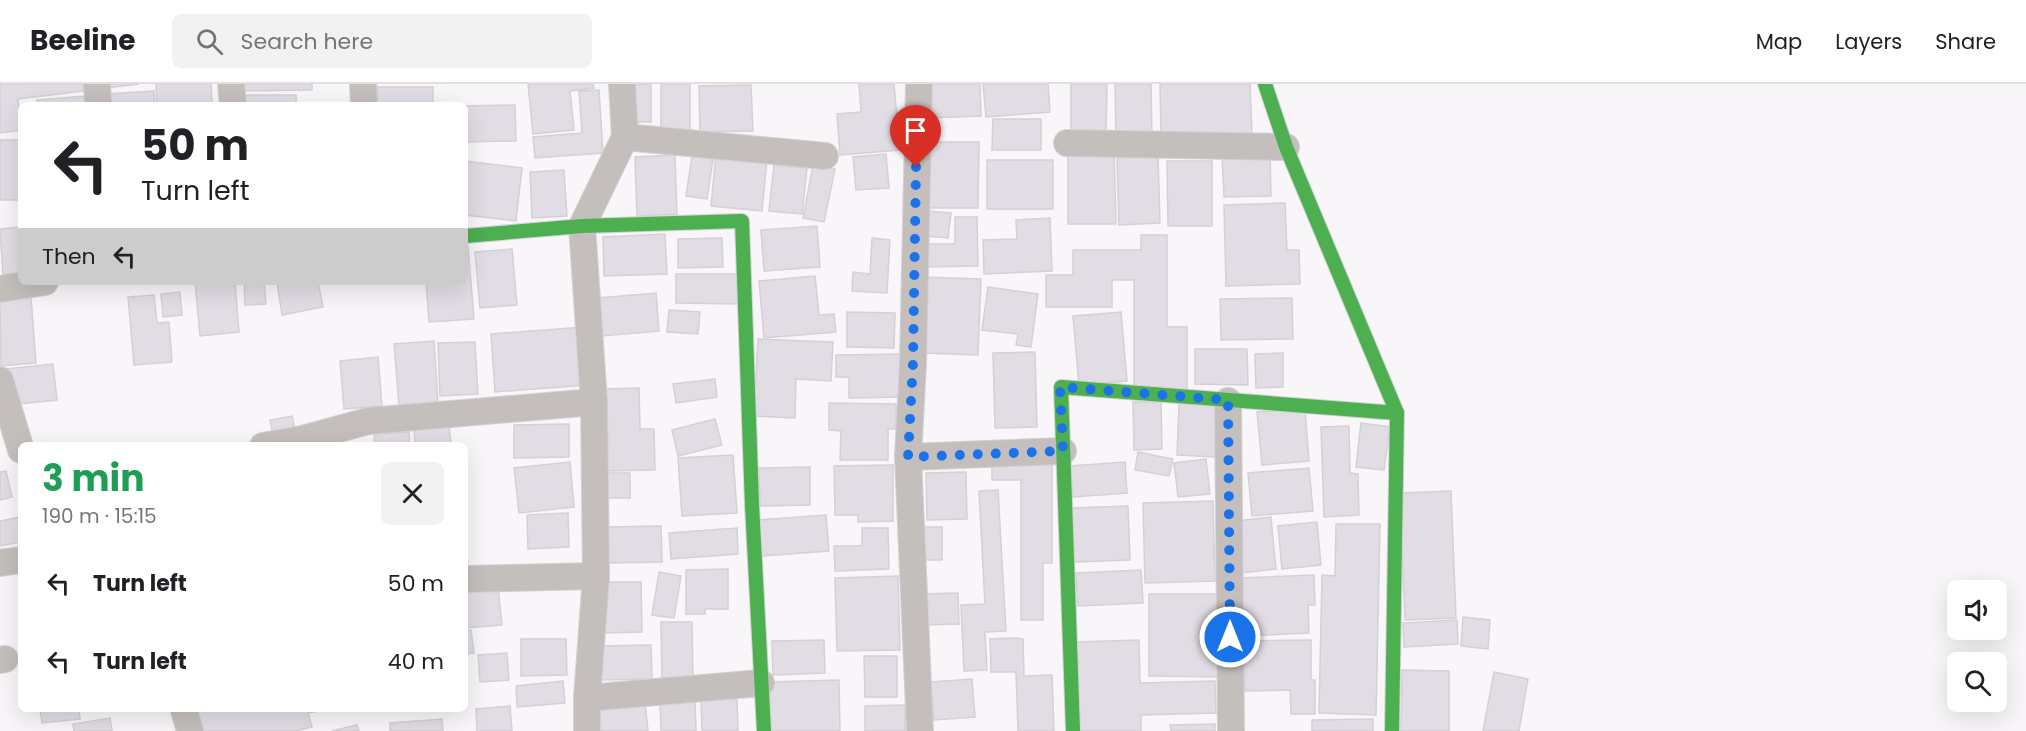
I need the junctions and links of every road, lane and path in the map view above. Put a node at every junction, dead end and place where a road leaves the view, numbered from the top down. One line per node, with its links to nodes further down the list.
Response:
1 (97, 84): 7 (street)
2 (231, 84): 8 (street)
3 (363, 84): 9 (street)
4 (622, 84): 10 (street)
5 (919, 84): 25 (street)
6 (1265, 84): 12 (street)
7 (98, 102)
8 (232, 102)
9 (364, 102)
10 (626, 137): 13 (street); 14 (street)
11 (1067, 143): 12 (street)
12 (1286, 147): 21 (street)
13 (825, 156)
14 (582, 226): 15 (street); 20 (street); 30 (street)
15 (468, 236)
16 (28, 285): 17 (street)
17 (0, 290)
18 (0, 380): 22 (street)
19 (1228, 400): 21 (street); 24 (street); 38 (street)
20 (594, 402): 23 (street); 28 (street)
21 (1397, 413): 39 (street)
22 (19, 442)
23 (285, 442)
24 (1063, 451): 25 (street); 37 (street)
25 (908, 457): 36 (street)
26 (18, 560): 27 (street)
27 (0, 563)
28 (596, 576): 29 (street); 31 (street)
29 (468, 579)
30 (762, 684): 31 (street); 35 (street)
31 (587, 698): 34 (street)
32 (185, 712): 33 (street)
33 (190, 731)
34 (588, 731)
35 (764, 731)
36 (920, 731)
37 (1073, 731)
38 (1231, 731)
39 (1392, 731)

